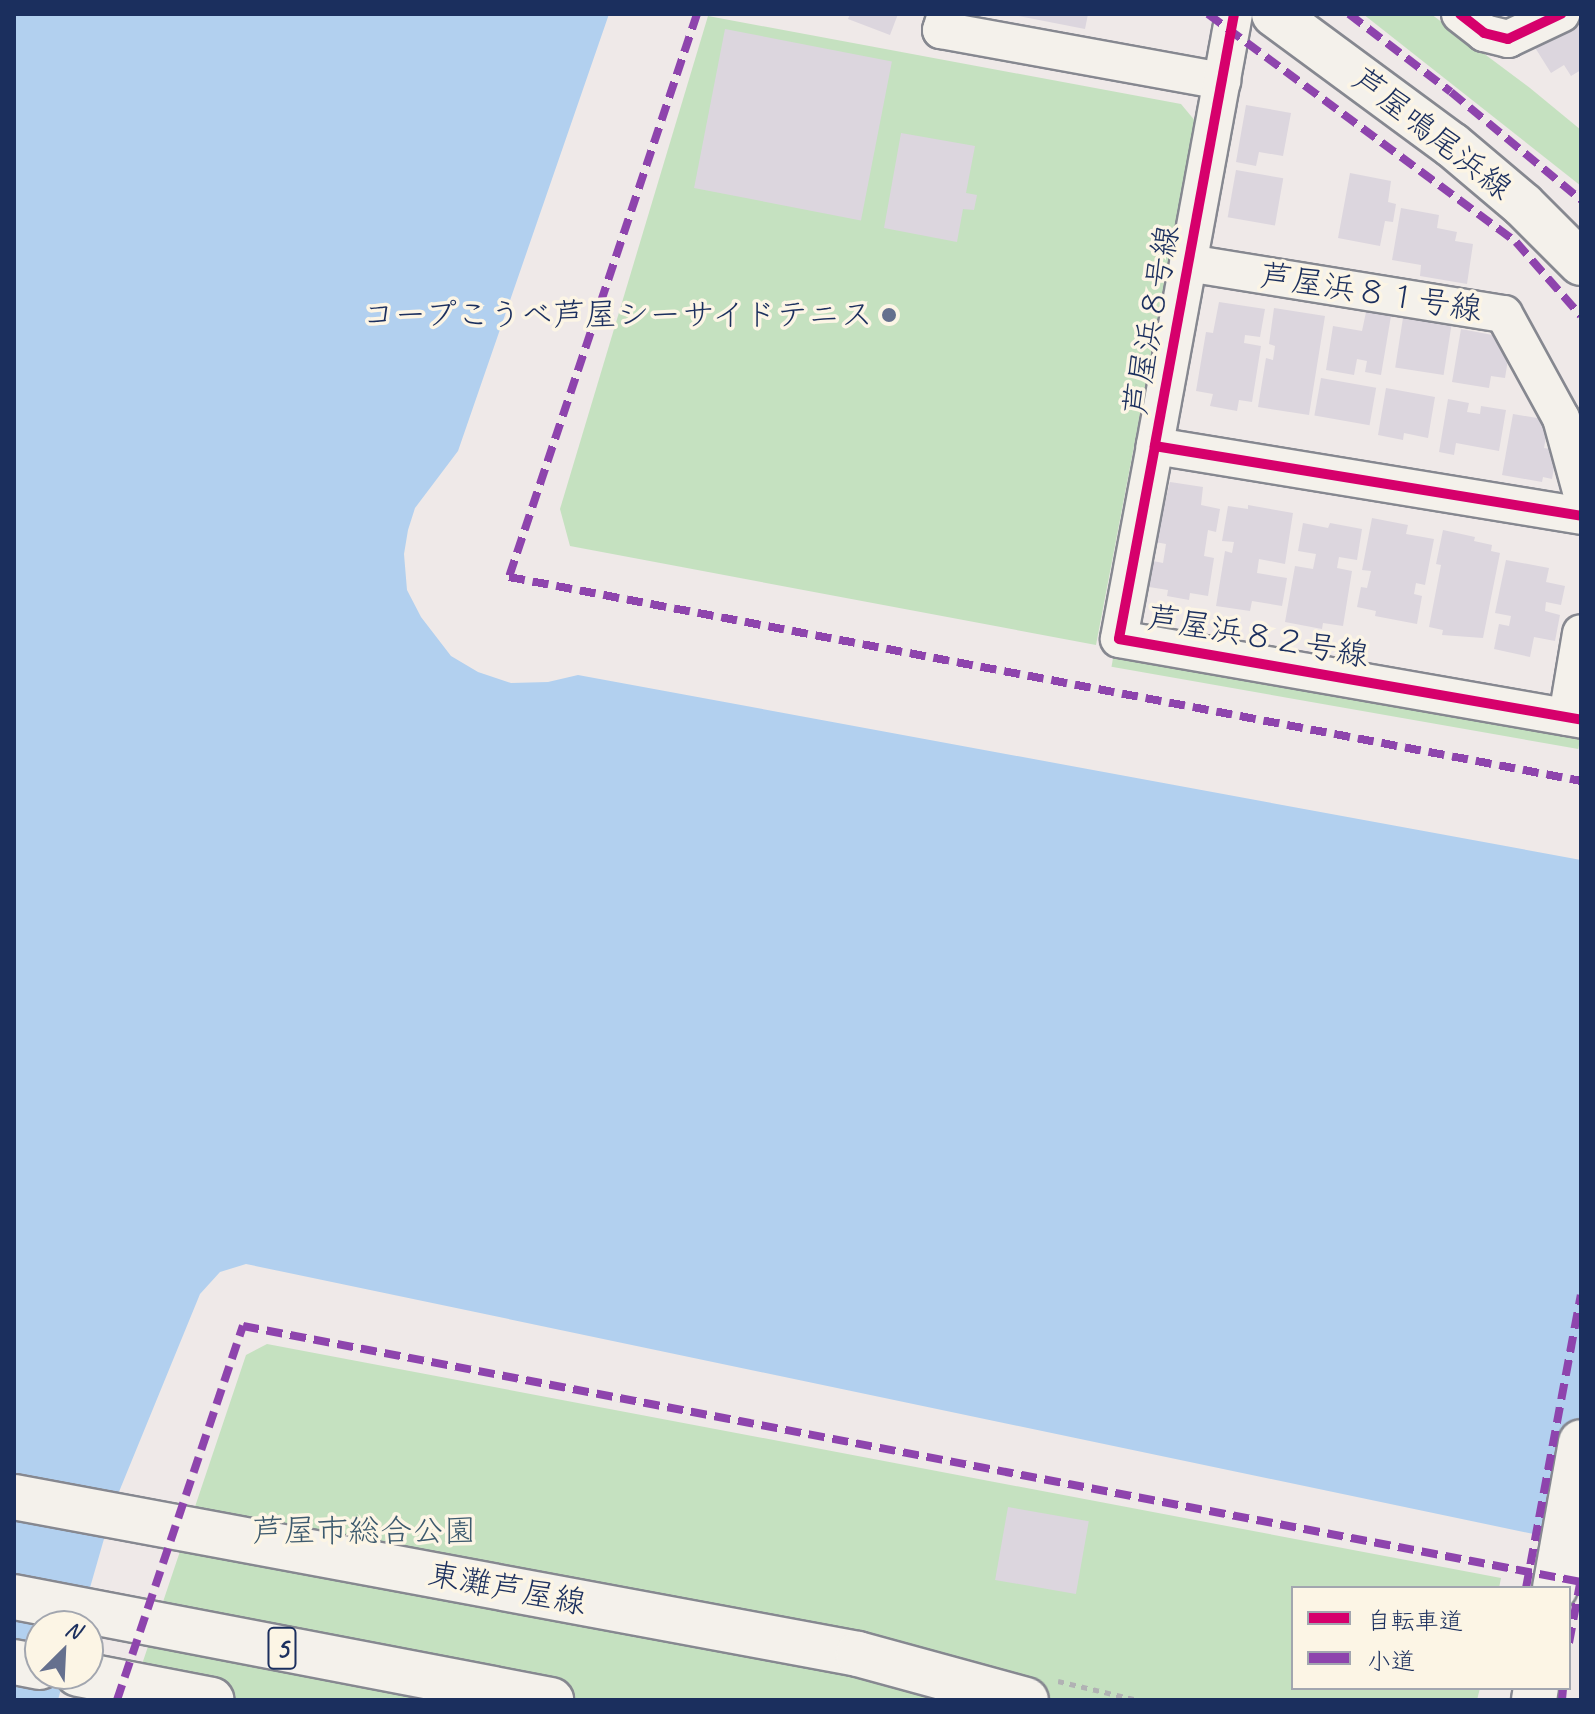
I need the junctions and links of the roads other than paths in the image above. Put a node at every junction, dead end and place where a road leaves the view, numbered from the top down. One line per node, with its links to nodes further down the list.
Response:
1 (946, 14): 6 (street)
2 (1234, 14): 6 (street, 芦屋浜８号線)
3 (1274, 14): 8 (main road, 芦屋鳴尾浜線)
4 (1460, 14): 5 (street)
5 (1561, 14)
6 (1222, 81): 7 (street, 芦屋浜８号線)
7 (1188, 263): 9 (street, 芦屋浜８号線); 10 (street, 芦屋浜８１号線)
8 (1581, 263)
9 (1155, 446): 11 (street, 芦屋浜８号線); 13 (street, 芦屋浜８２号線)
10 (1581, 491)
11 (1581, 516)
12 (1581, 633): 13 (street)
13 (1574, 719)
14 (1581, 1442): 16 (main road)
15 (14, 1497): 18 (main road, 東灘芦屋線)
16 (1555, 1586)
17 (14, 1597): 21 (main road, 5)
18 (858, 1654): 22 (main road, 東灘芦屋線); 23 (main road, 東灘芦屋線)
19 (104, 1679): 20 (main road)
20 (212, 1700)
21 (551, 1700)
22 (980, 1700)
23 (1026, 1700)

